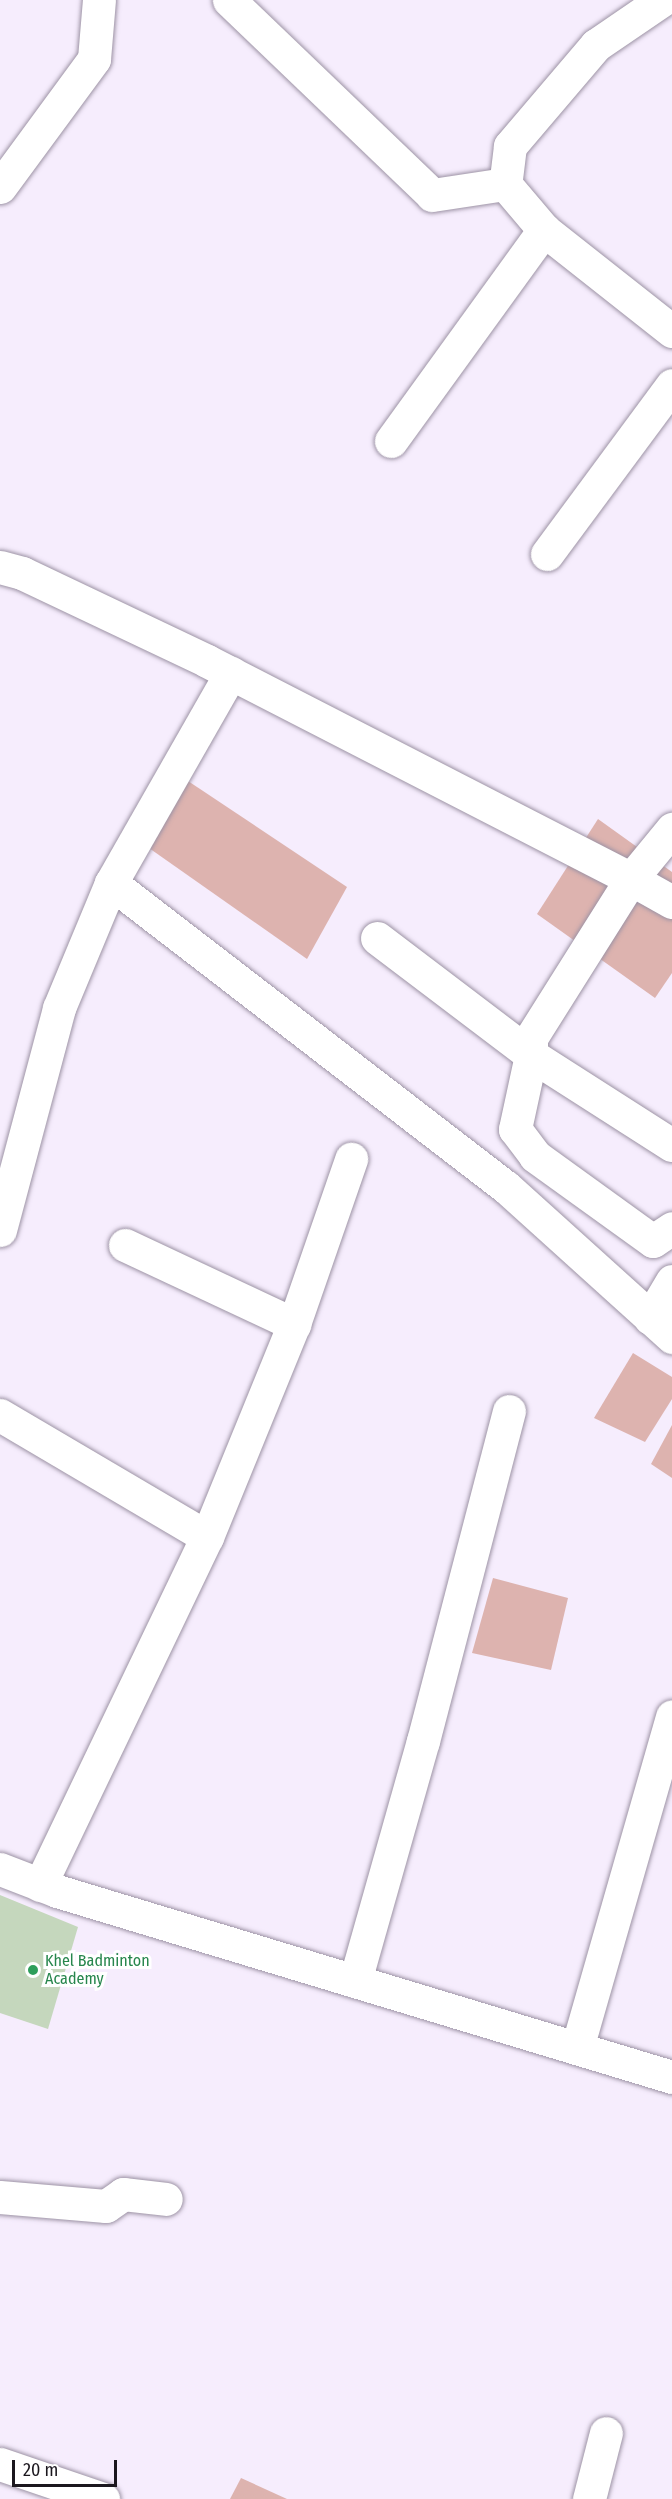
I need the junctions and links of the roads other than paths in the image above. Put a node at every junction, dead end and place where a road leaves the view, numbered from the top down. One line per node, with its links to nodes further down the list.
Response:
1 (99, 0): 5 (street)
2 (229, 0): 4 (street)
3 (662, 0): 4 (street)
4 (505, 184): 6 (street)
5 (0, 187)
6 (544, 230): 7 (street); 9 (street)
7 (672, 331)
8 (672, 385): 10 (street)
9 (391, 441)
10 (547, 554)
11 (0, 567): 12 (street)
12 (231, 673): 14 (street); 15 (street)
13 (672, 830): 14 (street)
14 (631, 879): 16 (street); 18 (street)
15 (111, 883): 22 (street); 26 (street)
16 (672, 902)
17 (376, 938): 18 (street)
18 (531, 1056): 19 (street); 21 (street)
19 (672, 1144)
20 (351, 1159): 25 (street)
21 (672, 1228)
22 (0, 1230)
23 (125, 1245): 25 (street)
24 (672, 1281): 26 (street)
25 (294, 1324): 29 (street)
26 (661, 1328)
27 (509, 1411): 33 (street)
28 (0, 1415): 29 (street)
29 (207, 1537): 32 (street)
30 (672, 1716): 34 (street)
31 (0, 1869): 32 (street)
32 (40, 1885): 33 (street)
33 (355, 1981): 34 (street)
34 (577, 2048): 35 (street)
35 (672, 2077)
36 (0, 2197): 37 (street)
37 (166, 2199)
38 (606, 2433): 41 (street)
39 (0, 2464): 40 (street)
40 (103, 2499)
41 (589, 2499)

